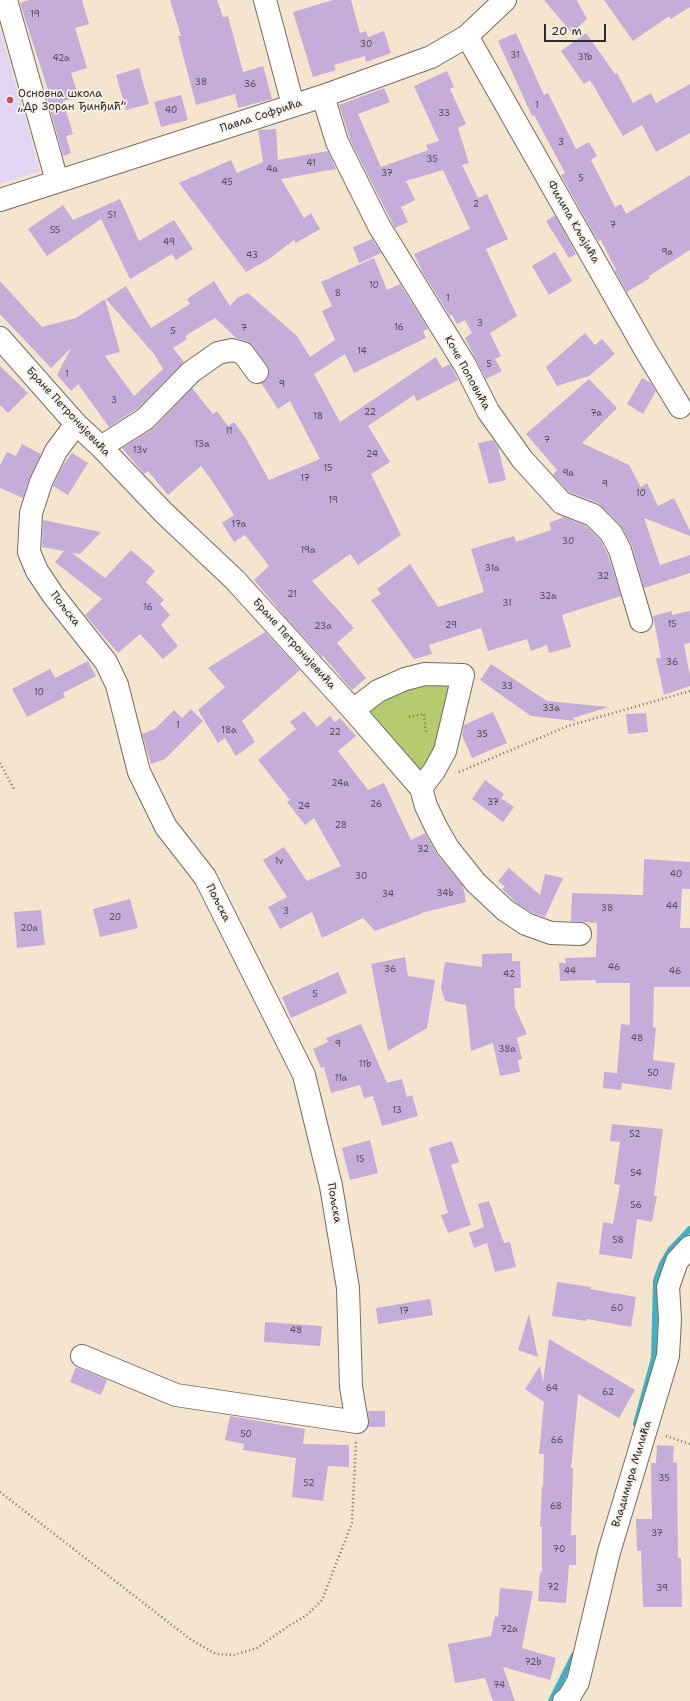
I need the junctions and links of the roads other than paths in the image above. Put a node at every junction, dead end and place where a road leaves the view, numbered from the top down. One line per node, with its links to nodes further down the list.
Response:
1 (6, 0): 7 (street)
2 (265, 0): 6 (street)
3 (505, 0): 4 (street, Павла Софрића)
4 (467, 36): 5 (street, Павла Софрића); 11 (street, Филипа Кљајића)
5 (323, 96): 6 (street, Павла Софрића); 14 (street, Коче Поповића)
6 (293, 105): 7 (street, Павла Софрића)
7 (57, 181): 8 (street, Павла Софрића)
8 (0, 200)
9 (0, 338): 12 (street, Бране Петронијевића)
10 (257, 372): 13 (street)
11 (680, 407)
12 (76, 424): 13 (street, Бране Петронијевића); 19 (street, Пољска)
13 (101, 447): 15 (street, Бране Петронијевића)
14 (641, 621)
15 (353, 710): 16 (street, Бране Петронијевића); 16 (street)
16 (421, 788): 17 (street, Бране Петронијевића)
17 (580, 934)
18 (690, 1247): 20 (street, Владимира Милића)
19 (82, 1356)
20 (564, 1701)

